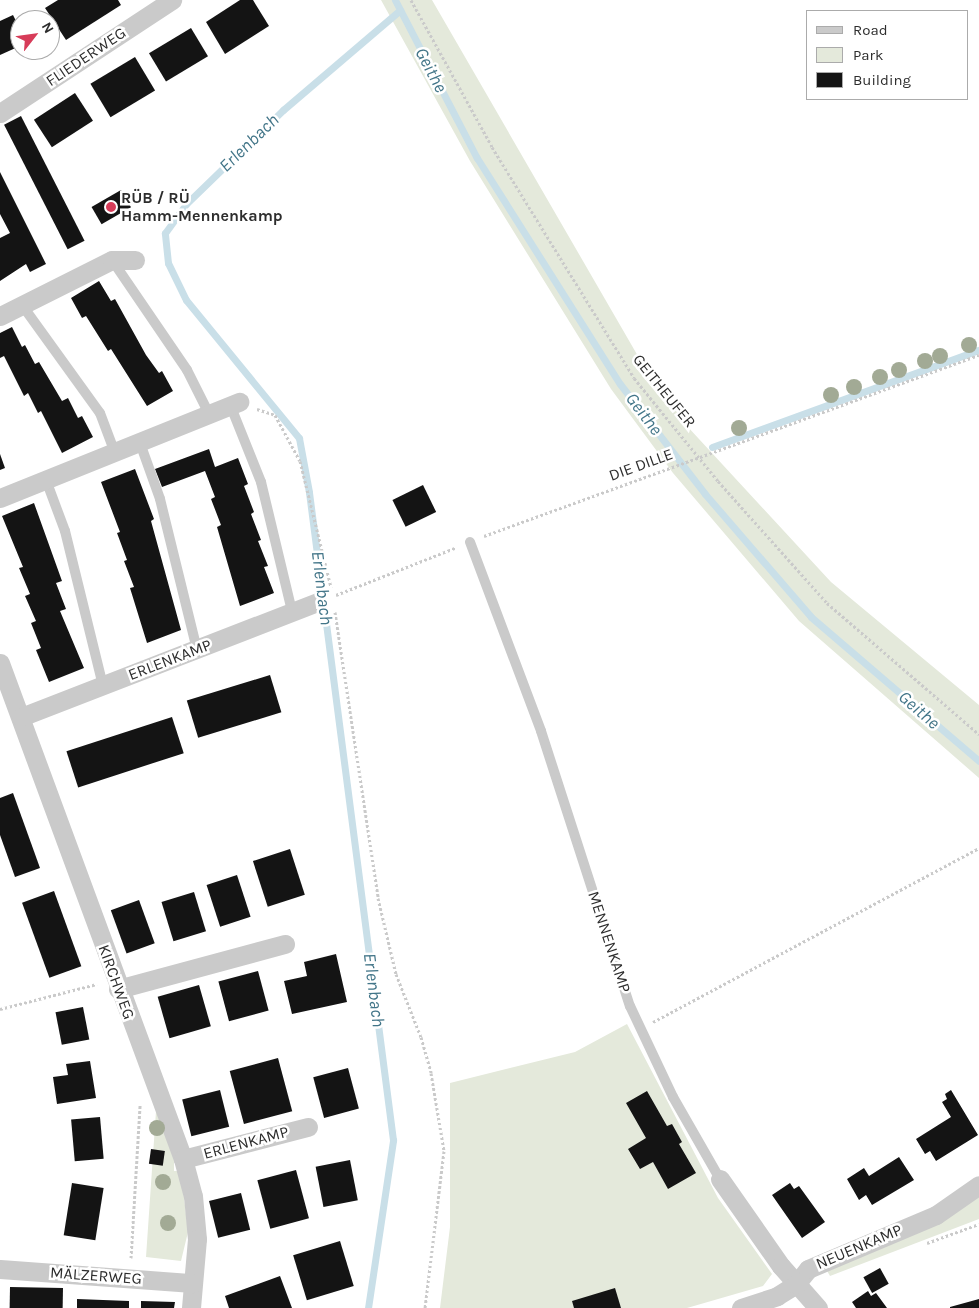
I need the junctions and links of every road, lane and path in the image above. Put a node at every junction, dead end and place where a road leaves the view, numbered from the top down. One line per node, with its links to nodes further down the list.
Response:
1 (172, 0): 3 (street, FLIEDERWEG)
2 (411, 0): 13 (path, GEITHEUFER)
3 (0, 113)
4 (112, 260): 5 (street); 6 (street); 10 (lane)
5 (134, 260)
6 (22, 305): 7 (street); 12 (lane)
7 (0, 316)
8 (979, 355): 13 (path, DIE DILLE)
9 (235, 405): 10 (street); 18 (path); 19 (lane)
10 (210, 416): 11 (street)
11 (140, 443): 12 (street); 20 (lane)
12 (115, 453): 14 (street)
13 (701, 457): 16 (path, DIE DILLE); 24 (path, GEITHEUFER)
14 (46, 480): 15 (street); 22 (lane)
15 (0, 498)
16 (470, 542): 17 (path, DIE DILLE); 29 (lane, MENNENKAMP)
17 (341, 592)
18 (328, 601): 19 (street, ERLENKAMP); 40 (path)
19 (292, 611): 20 (street, ERLENKAMP)
20 (197, 650): 22 (street, ERLENKAMP)
21 (0, 663): 23 (street, KIRCHWEG)
22 (102, 686): 23 (street, ERLENKAMP)
23 (21, 717): 27 (street, KIRCHWEG)
24 (979, 734)
25 (979, 848): 29 (path)
26 (285, 944): 27 (street)
27 (116, 984): 28 (path); 30 (street, KIRCHWEG)
28 (0, 1009)
29 (639, 1029): 33 (lane, MENNENKAMP)
30 (158, 1093): 32 (street, KIRCHWEG); 36 (path)
31 (308, 1126): 32 (street, ERLENKAMP)
32 (183, 1159): 37 (street, KIRCHWEG)
33 (720, 1179): 38 (street, MENNENKAMP)
34 (979, 1185): 38 (street, NEUENKAMP)
35 (0, 1270): 36 (street, MÄLZERWEG)
36 (130, 1278): 37 (street, MÄLZERWEG)
37 (192, 1283): 39 (street, KIRCHWEG)
38 (796, 1284): 41 (street, NEUENKAMP); 42 (street, MENNENKAMP)
39 (191, 1308)
40 (425, 1308)
41 (741, 1308)
42 (818, 1308)

